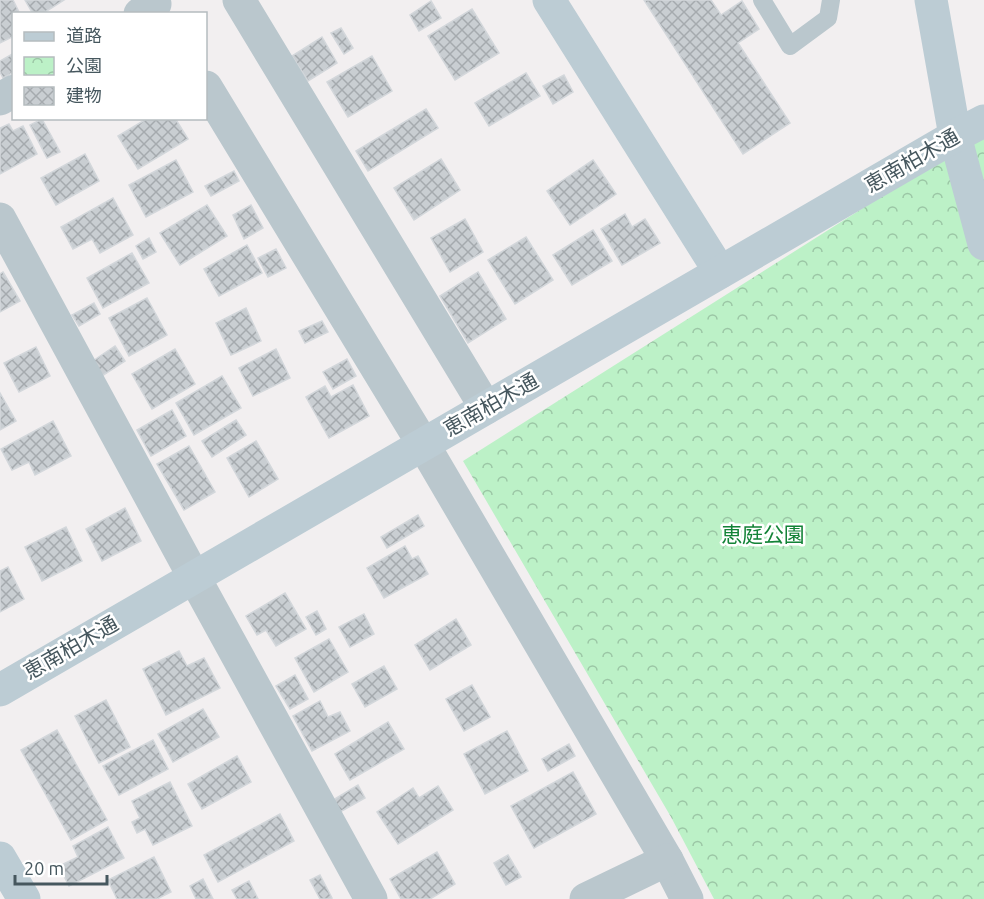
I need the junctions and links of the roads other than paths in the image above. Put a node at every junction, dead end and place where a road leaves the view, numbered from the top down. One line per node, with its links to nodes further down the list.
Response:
1 (239, 0): 12 (street)
2 (549, 0): 11 (street)
3 (762, 0): 4 (lane)
4 (831, 0)
5 (932, 0): 8 (street)
6 (207, 89): 13 (street)
7 (984, 122): 8 (street, 恵南柏木通)
8 (955, 136): 10 (street); 11 (street, 恵南柏木通)
9 (0, 219): 14 (street)
10 (984, 244)
11 (720, 272): 12 (street, 恵南柏木通)
12 (486, 408): 13 (street, 恵南柏木通)
13 (423, 444): 14 (street, 恵南柏木通); 17 (street)
14 (194, 577): 15 (street, 恵南柏木通); 19 (street)
15 (0, 690)
16 (0, 858): 18 (street)
17 (667, 860): 20 (street); 21 (street)
18 (24, 899)
19 (371, 899)
20 (586, 899)
21 (687, 899)

